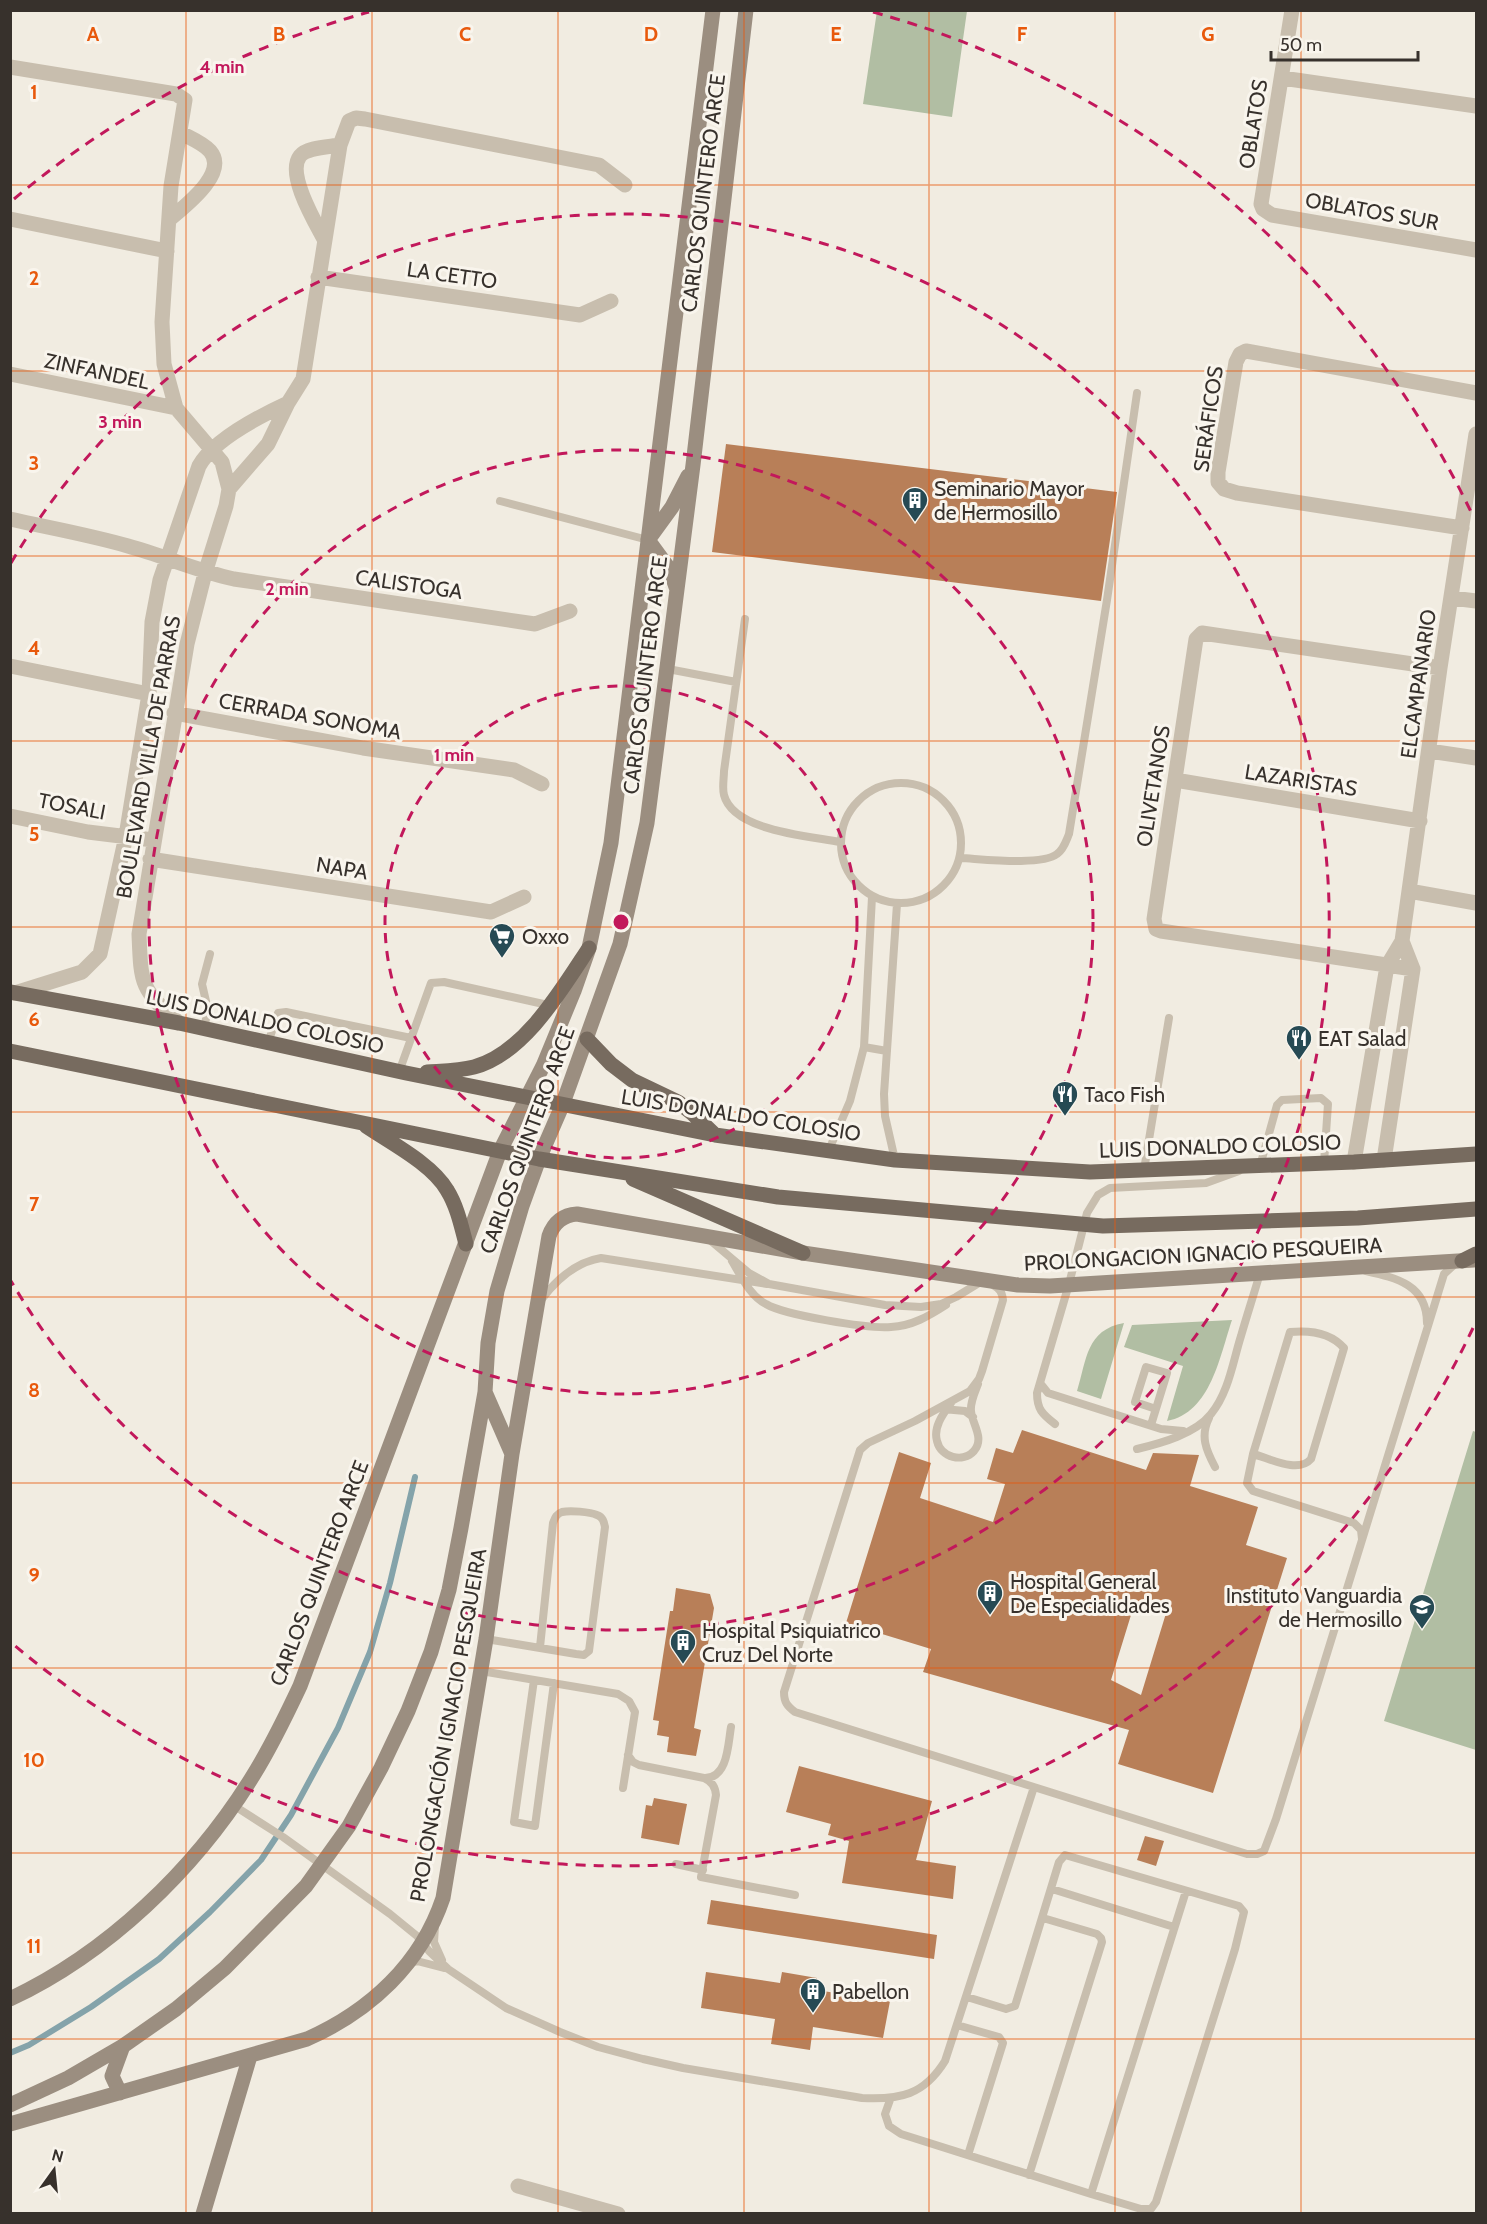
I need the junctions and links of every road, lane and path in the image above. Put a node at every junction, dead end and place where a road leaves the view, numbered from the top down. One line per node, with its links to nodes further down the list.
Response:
1 (713, 10): 30 (main road, CARLOS QUINTERO ARCE)
2 (746, 10): 25 (main road, CARLOS QUINTERO ARCE)
3 (1292, 10): 5 (street, OBLATOS)
4 (10, 67): 7 (street, BOULEVARD VILLA DE PARRAS)
5 (1282, 78): 6 (street); 10 (street, OBLATOS)
6 (1476, 106)
7 (181, 133): 12 (street, BOULEVARD VILLA DE PARRAS); 12 (street)
8 (340, 145): 9 (street, BOULEVARD VILLA DE PARRAS); 13 (street, BOULEVARD VILLA DE PARRAS); 13 (street)
9 (625, 186)
10 (1263, 209): 14 (street, OBLATOS SUR)
11 (10, 219): 15 (street)
12 (170, 219): 15 (street, BOULEVARD VILLA DE PARRAS)
13 (324, 239): 16 (street, BOULEVARD VILLA DE PARRAS)
14 (1476, 250)
15 (167, 251): 22 (street, BOULEVARD VILLA DE PARRAS)
16 (318, 277): 17 (street, LA CETTO); 21 (street, BOULEVARD VILLA DE PARRAS)
17 (611, 301)
18 (10, 374): 22 (street, ZINFANDEL)
19 (1137, 393): 53 (lane)
20 (1476, 393): 29 (street, SERÁFICOS)
21 (288, 403): 24 (street, BOULEVARD VILLA DE PARRAS); 26 (street, BOULEVARD VILLA DE PARRAS)
22 (176, 408): 24 (street, BOULEVARD VILLA DE PARRAS)
23 (1476, 440): 29 (street, ELCAMPANARIO)
24 (212, 449): 26 (street, BOULEVARD VILLA DE PARRAS); 31 (street, BOULEVARD VILLA DE PARRAS)
25 (693, 465): 30 (main road); 33 (main road, CARLOS QUINTERO ARCE)
26 (229, 489): 32 (street, BOULEVARD VILLA DE PARRAS)
27 (500, 501): 30 (lane)
28 (10, 519): 31 (street, CALISTOGA)
29 (1462, 528): 34 (street, ELCAMPANARIO)
30 (648, 540): 33 (main road); 61 (main road, CARLOS QUINTERO ARCE)
31 (168, 558): 32 (street, CALISTOGA); 42 (street, BOULEVARD VILLA DE PARRAS)
32 (205, 573): 36 (street, CALISTOGA); 43 (street, BOULEVARD VILLA DE PARRAS)
33 (677, 590): 40 (main road, CARLOS QUINTERO ARCE)
34 (1452, 598): 35 (street); 39 (street, ELCAMPANARIO)
35 (1476, 601)
36 (570, 611)
37 (745, 619): 41 (lane)
38 (10, 666): 42 (street)
39 (1440, 668): 44 (street, ELCAMPANARIO); 46 (street, OLIVETANOS)
40 (668, 669): 41 (lane); 71 (main road, CARLOS QUINTERO ARCE)
41 (736, 682): 52 (lane)
42 (149, 694): 50 (street, BOULEVARD VILLA DE PARRAS)
43 (174, 713): 47 (street, CERRADA SONOMA); 51 (street, BOULEVARD VILLA DE PARRAS)
44 (1429, 751): 45 (street); 49 (street, ELCAMPANARIO)
45 (1476, 758)
46 (1175, 780): 49 (street, LAZARISTAS); 63 (street, OLIVETANOS)
47 (542, 784)
48 (10, 816): 50 (street, TOSALI)
49 (1420, 821): 55 (street, ELCAMPANARIO)
50 (126, 836): 51 (street, TOSALI); 65 (street, BOULEVARD VILLA DE PARRAS)
51 (153, 840): 54 (street, BOULEVARD VILLA DE PARRAS)
52 (840, 842): 53 (lane); 57 (lane)
53 (960, 858): 59 (lane)
54 (150, 859): 56 (street, NAPA); 68 (street, BOULEVARD VILLA DE PARRAS)
55 (1409, 891): 58 (street); 60 (street, ELCAMPANARIO)
56 (524, 897)
57 (872, 897): 59 (lane); 73 (lane)
58 (1476, 903)
59 (897, 904): 75 (lane)
60 (1402, 941): 63 (street, ELCAMPANARIO); 64 (street, ELCAMPANARIO)
61 (589, 948): 66 (main road); 77 (main road, CARLOS QUINTERO ARCE)
62 (210, 954): 69 (lane)
63 (1387, 966): 64 (street, OLIVETANOS); 87 (street, ELCAMPANARIO)
64 (1413, 969): 86 (street)
65 (13, 993): 68 (main road, LUIS DONALDO COLOSIO)
66 (548, 1005): 70 (lane); 76 (main road)
67 (1169, 1018): 91 (lane)
68 (178, 1023): 69 (main road, LUIS DONALDO COLOSIO)
69 (204, 1028): 72 (main road, LUIS DONALDO COLOSIO)
70 (411, 1038): 72 (lane); 76 (lane)
71 (587, 1039): 78 (main road, CARLOS QUINTERO ARCE); 80 (main road)
72 (268, 1042): 76 (main road, LUIS DONALDO COLOSIO)
73 (864, 1047): 75 (lane); 82 (lane)
74 (10, 1051): 79 (main road)
75 (887, 1051): 85 (lane)
76 (403, 1073): 77 (main road, LUIS DONALDO COLOSIO)
77 (527, 1097): 78 (main road, LUIS DONALDO COLOSIO); 81 (main road, CARLOS QUINTERO ARCE)
78 (562, 1106): 80 (main road, LUIS DONALDO COLOSIO); 84 (main road, CARLOS QUINTERO ARCE)
79 (358, 1121): 81 (main road); 96 (main road)
80 (715, 1135): 82 (main road, LUIS DONALDO COLOSIO)
81 (500, 1151): 84 (main road); 96 (main road, CARLOS QUINTERO ARCE)
82 (828, 1152): 85 (main road, LUIS DONALDO COLOSIO)
83 (1476, 1154): 86 (main road, LUIS DONALDO COLOSIO)
84 (539, 1159): 90 (main road); 112 (main road, CARLOS QUINTERO ARCE)
85 (895, 1160): 91 (main road, LUIS DONALDO COLOSIO)
86 (1384, 1160): 87 (main road, LUIS DONALDO COLOSIO)
87 (1353, 1162): 88 (main road, LUIS DONALDO COLOSIO)
88 (1324, 1163): 89 (main road, LUIS DONALDO COLOSIO); 89 (lane)
89 (1256, 1166): 91 (main road, LUIS DONALDO COLOSIO); 94 (lane)
90 (608, 1169): 94 (main road); 97 (main road)
91 (1144, 1170)
92 (1476, 1209): 94 (main road)
93 (578, 1214): 95 (main road, PROLONGACION IGNACIO PESQUEIRA); 108 (main road, PROLONGACIÓN IGNACIO PESQUEIRA)
94 (1083, 1224): 106 (lane)
95 (705, 1236): 97 (main road, PROLONGACION IGNACIO PESQUEIRA); 99 (lane)
96 (466, 1244): 141 (main road, CARLOS QUINTERO ARCE)
97 (803, 1253): 103 (main road, PROLONGACION IGNACIO PESQUEIRA)
98 (1476, 1254): 100 (main road)
99 (728, 1255): 104 (lane); 105 (lane)
100 (1469, 1260): 101 (main road, PROLONGACION IGNACIO PESQUEIRA); 109 (lane)
101 (1347, 1268): 102 (main road, PROLONGACION IGNACIO PESQUEIRA); 109 (lane)
102 (1260, 1273): 106 (main road, PROLONGACION IGNACIO PESQUEIRA); 117 (lane)
103 (982, 1281): 106 (main road, PROLONGACION IGNACIO PESQUEIRA); 107 (lane); 110 (lane)
104 (745, 1282): 105 (lane); 107 (lane); 108 (lane)
105 (769, 1284): 107 (lane)
106 (1069, 1284): 111 (lane)
107 (957, 1297)
108 (538, 1304): 123 (main road, PROLONGACIÓN IGNACIO PESQUEIRA)
109 (1427, 1329): 126 (lane)
110 (979, 1379): 113 (lane); 118 (lane)
111 (1040, 1383): 119 (lane); 120 (lane)
112 (484, 1392): 123 (main road); 143 (main road, CARLOS QUINTERO ARCE)
113 (954, 1400): 114 (lane); 116 (lane)
114 (947, 1409): 116 (lane); 118 (lane); 118 (lane)
115 (1156, 1409): 115 (lane); 120 (lane)
116 (935, 1410): 138 (lane)
117 (1211, 1414): 121 (lane); 125 (lane)
118 (973, 1417)
119 (1055, 1424)
120 (1151, 1425): 121 (lane)
121 (1187, 1431): 122 (lane)
122 (1137, 1449)
123 (512, 1454): 129 (main road, PROLONGACIÓN IGNACIO PESQUEIRA)
124 (1253, 1454): 124 (lane); 127 (lane)
125 (1215, 1467)
126 (1371, 1515): 127 (lane); 128 (lane)
127 (1354, 1523): 128 (lane)
128 (1362, 1541): 138 (lane)
129 (486, 1639): 130 (lane); 131 (main road, PROLONGACIÓN IGNACIO PESQUEIRA)
130 (540, 1647): 130 (lane)
131 (481, 1671): 132 (lane); 148 (main road, PROLONGACIÓN IGNACIO PESQUEIRA)
132 (534, 1680): 133 (lane); 133 (lane)
133 (554, 1683): 135 (lane)
134 (731, 1726): 136 (lane)
135 (628, 1755): 137 (lane); 139 (lane)
136 (724, 1764): 137 (lane); 140 (lane)
137 (704, 1778): 140 (lane)
138 (1034, 1787): 154 (lane)
139 (623, 1788)
140 (716, 1795): 144 (lane)
141 (233, 1805): 143 (lane); 155 (main road, CARLOS QUINTERO ARCE)
142 (676, 1864): 144 (lane)
143 (321, 1866): 151 (lane); 157 (main road, CARLOS QUINTERO ARCE)
144 (703, 1870): 147 (lane)
145 (1052, 1889): 146 (lane); 149 (lane); 150 (lane)
146 (1186, 1891): 150 (lane); 166 (lane)
147 (795, 1895)
148 (437, 1915): 151 (main road, PROLONGACIÓN IGNACIO PESQUEIRA); 153 (lane)
149 (1043, 1918): 154 (lane); 164 (lane)
150 (1174, 1927): 166 (lane)
151 (423, 1942): 152 (main road, PROLONGACIÓN IGNACIO PESQUEIRA); 153 (lane)
152 (404, 1968): 153 (lane); 158 (main road, PROLONGACIÓN IGNACIO PESQUEIRA)
153 (448, 1969): 160 (lane)
154 (967, 1997): 156 (lane)
155 (10, 1999)
156 (957, 2025): 160 (lane); 163 (lane)
157 (123, 2046): 159 (main road); 161 (main road, CARLOS QUINTERO ARCE)
158 (250, 2056): 159 (main road, PROLONGACIÓN IGNACIO PESQUEIRA); 167 (main road)
159 (120, 2093): 162 (main road, PROLONGACIÓN IGNACIO PESQUEIRA)
160 (890, 2100): 163 (lane)
161 (10, 2105)
162 (10, 2124)
163 (968, 2155): 164 (lane)
164 (1029, 2175): 166 (lane)
165 (518, 2186): 168 (street)
166 (1091, 2194)
167 (203, 2214)
168 (618, 2214)

